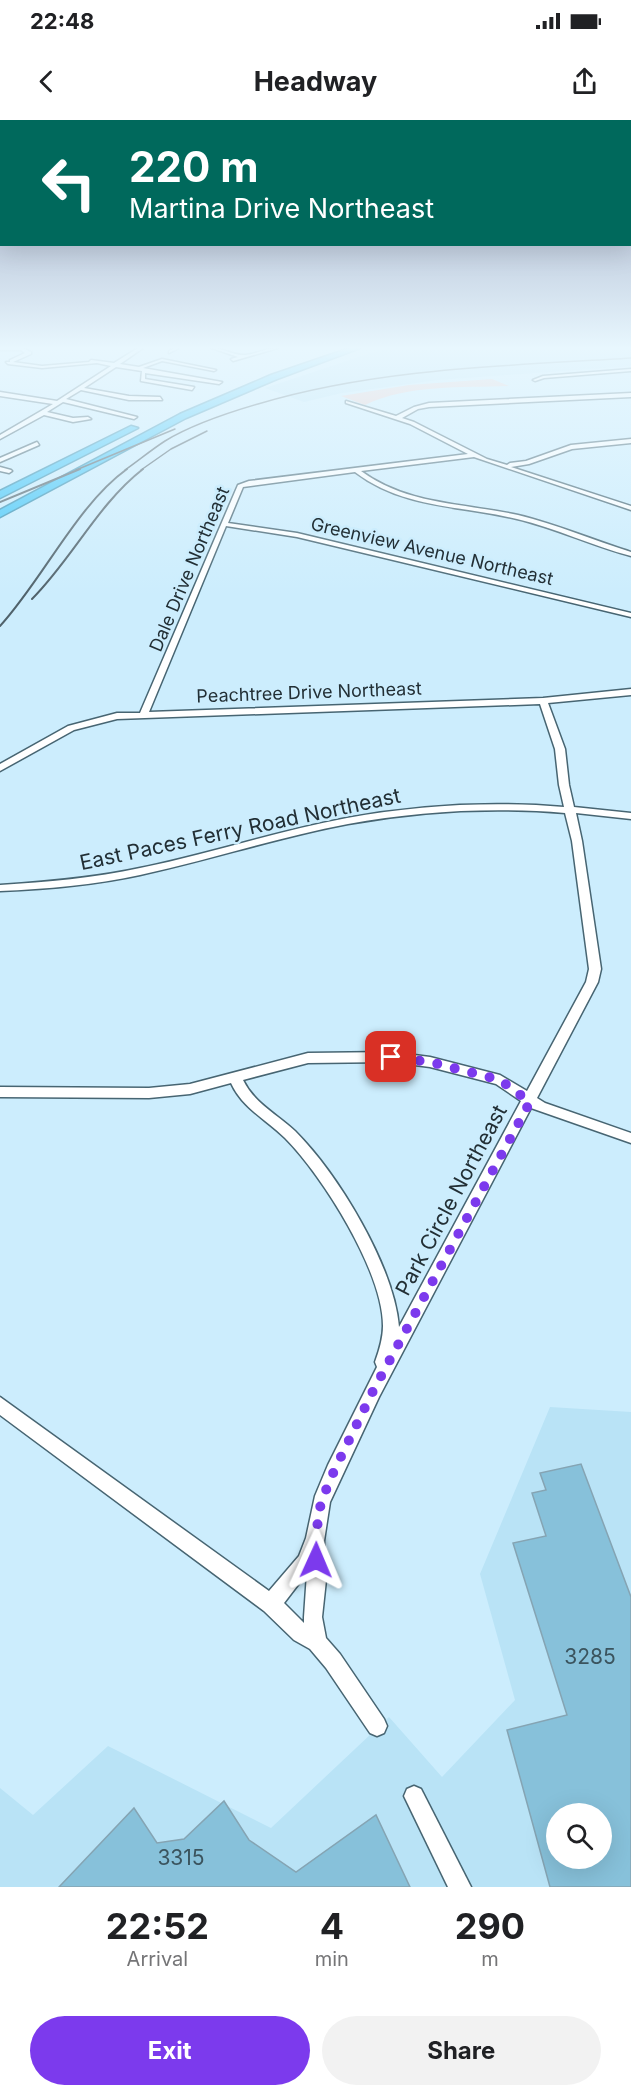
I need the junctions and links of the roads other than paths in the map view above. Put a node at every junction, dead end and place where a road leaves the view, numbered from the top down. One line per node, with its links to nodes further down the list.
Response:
1 (18, 430): 6 (street)
2 (129, 430): 16 (highway)
3 (154, 430): 20 (highway)
4 (429, 430): 8 (street)
5 (631, 441): 10 (street)
6 (1, 442)
7 (37, 444): 9 (street)
8 (473, 455): 11 (street); 13 (street, Dale Drive Northeast)
9 (0, 460)
10 (527, 463): 11 (street); 15 (street)
11 (501, 465): 15 (street)
12 (0, 469): 14 (street)
13 (355, 470): 21 (street, Dale Drive Northeast); 22 (street)
14 (9, 471)
15 (524, 472): 18 (street)
16 (0, 495)
17 (631, 498): 18 (street)
18 (615, 502): 19 (street)
19 (631, 507)
20 (0, 514)
21 (224, 524): 23 (street, Greenview Avenue Northeast); 26 (street, Dale Drive Northeast)
22 (631, 554)
23 (631, 615)
24 (631, 692): 25 (street, Peachtree Drive Northeast)
25 (543, 701): 26 (street, Peachtree Drive Northeast); 28 (street, Park Circle Northeast)
26 (144, 714): 27 (street, Peachtree Drive Northeast)
27 (0, 768)
28 (570, 810): 29 (street, East Paces Ferry Road Northeast); 30 (street, East Paces Ferry Road Northeast); 33 (street, Park Circle Northeast)
29 (631, 816)
30 (0, 888)
31 (235, 1077): 32 (street); 33 (street); 35 (street)
32 (0, 1092)
33 (530, 1102): 34 (street); 35 (street, Park Circle Northeast)
34 (631, 1138)
35 (373, 1391): 37 (street, Park Circle Northeast)
36 (0, 1405): 38 (street)
37 (315, 1540): 38 (street, Park Circle Northeast); 39 (street, Park Circle Northeast)
38 (271, 1604): 39 (street)
39 (317, 1642): 40 (street)
40 (377, 1726)
41 (414, 1796): 42 (street)
42 (460, 1887)

